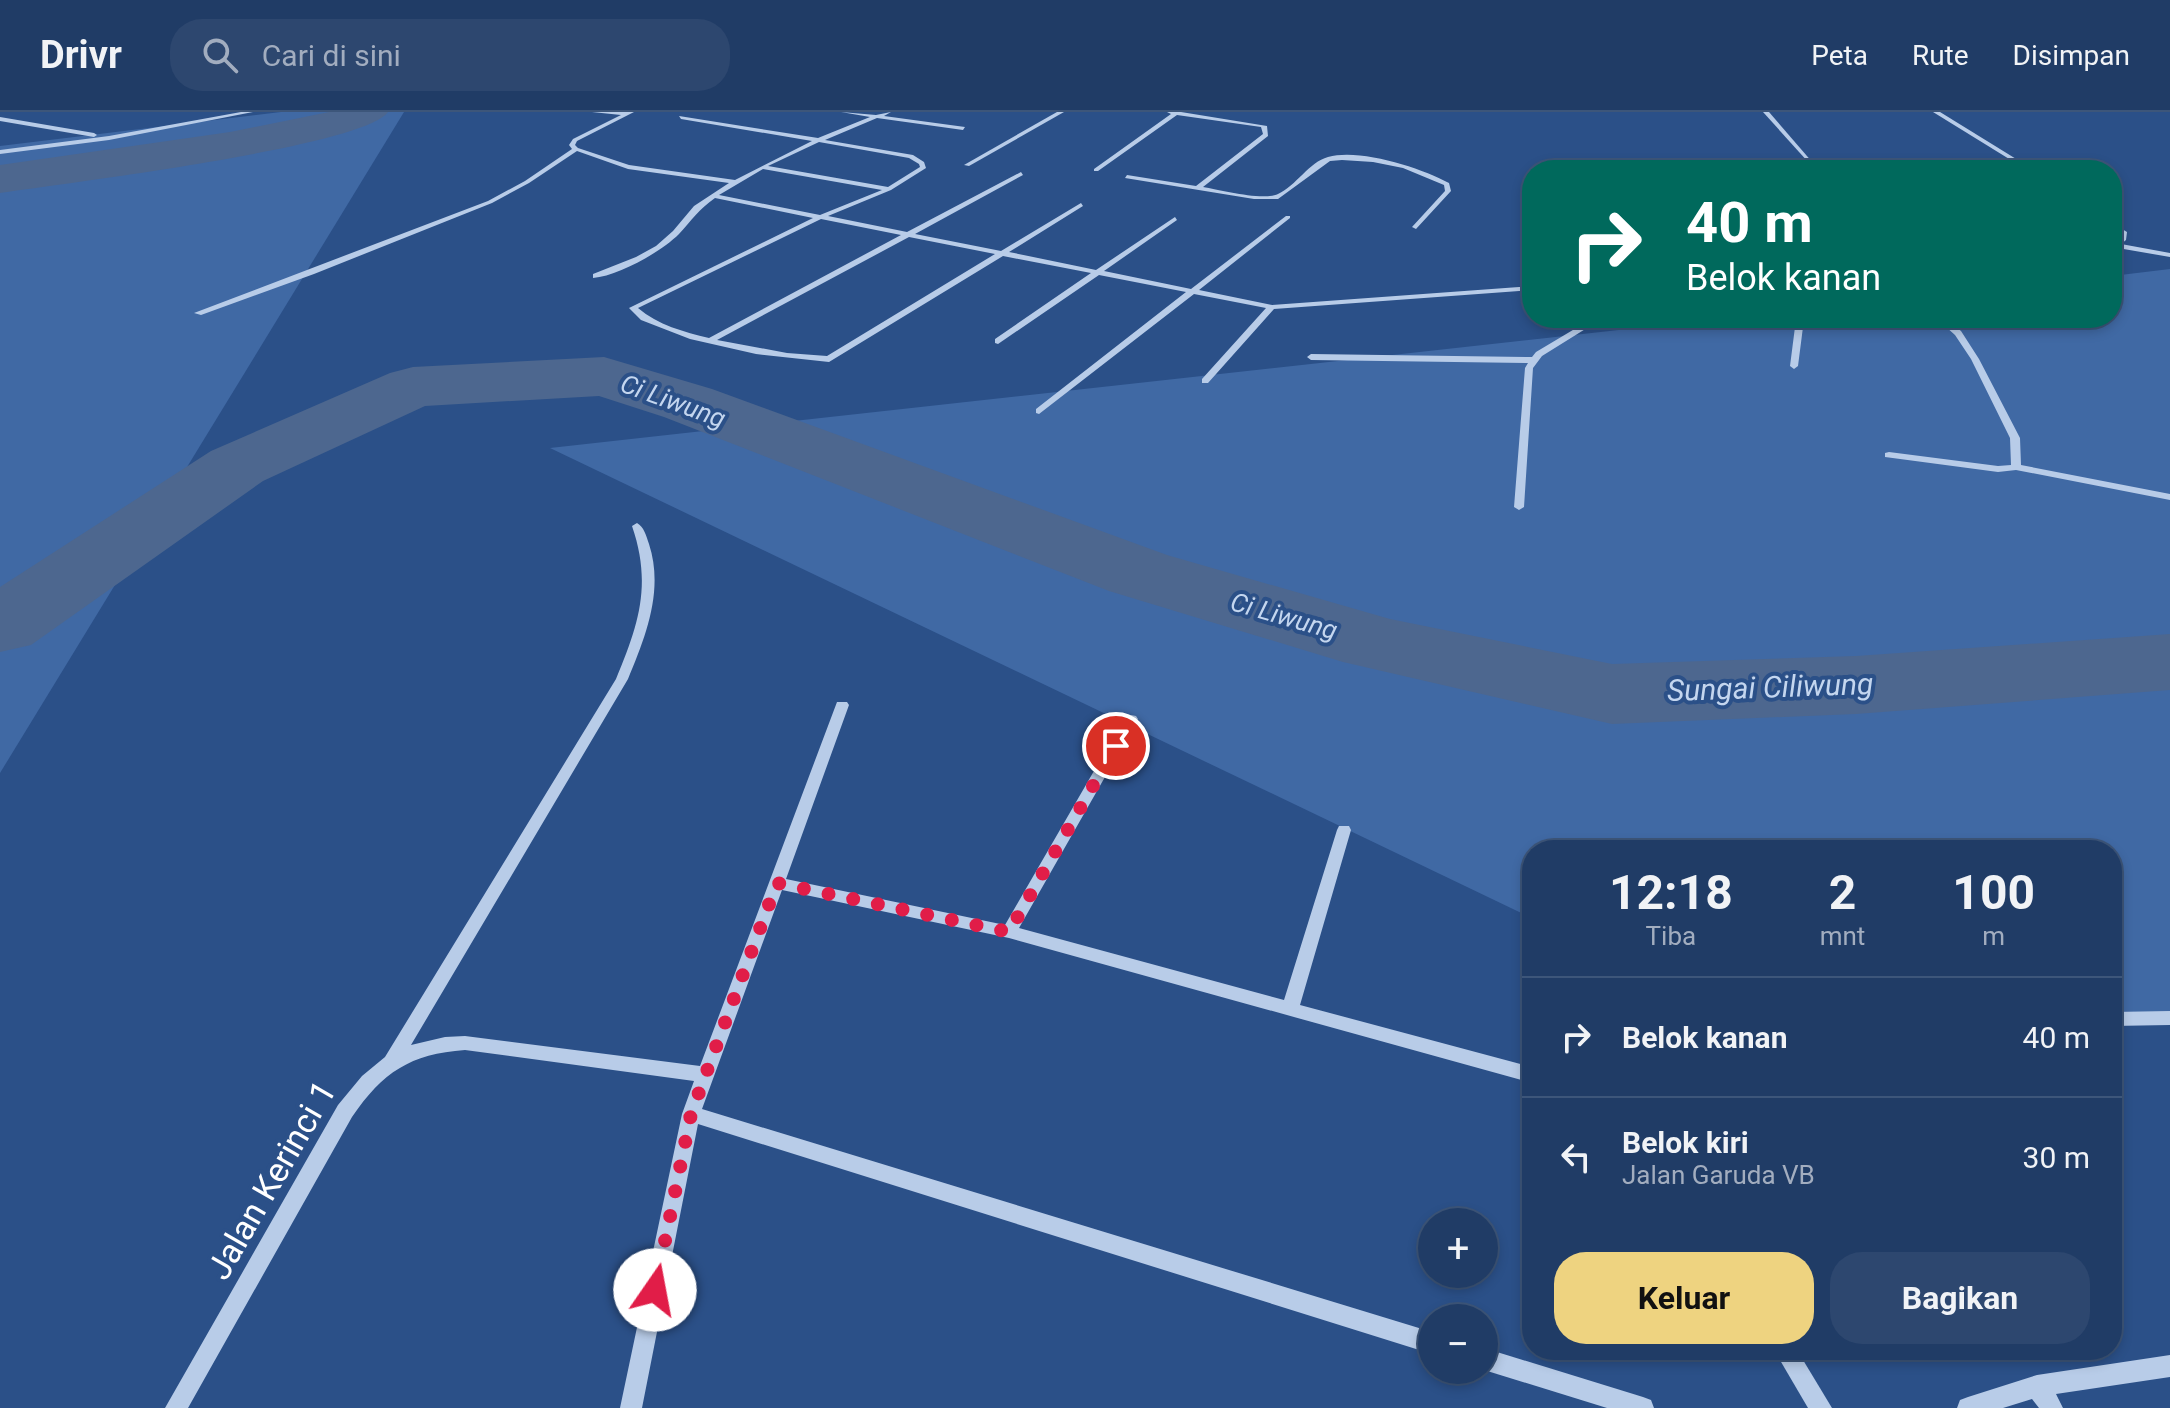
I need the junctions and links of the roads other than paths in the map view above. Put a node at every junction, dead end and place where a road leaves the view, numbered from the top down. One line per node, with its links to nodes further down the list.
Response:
1 (217, 112): 13 (street)
2 (250, 112): 13 (street)
3 (595, 112): 4 (street)
4 (630, 112): 21 (street)
5 (844, 112): 15 (street)
6 (888, 112): 15 (street)
7 (1061, 112): 25 (street)
8 (1170, 112): 12 (street)
9 (1225, 112): 17 (street)
10 (1766, 112): 23 (street)
11 (1936, 112): 24 (street)
12 (1176, 113): 17 (street); 27 (street)
13 (240, 116): 19 (street)
14 (681, 117): 20 (street)
15 (876, 117): 18 (street); 20 (street)
16 (0, 119): 19 (street)
17 (1264, 126): 31 (street)
18 (963, 128)
19 (109, 138): 22 (street)
20 (823, 139): 26 (street); 32 (street)
21 (576, 149): 30 (street); 48 (street)
22 (0, 152)
23 (1809, 160)
24 (2015, 160)
25 (967, 165)
26 (762, 167): 30 (street); 32 (street)
27 (1096, 170)
28 (1021, 174): 39 (street)
29 (1127, 177): 31 (street)
30 (738, 182): 33 (street)
31 (1198, 188): 38 (street)
32 (889, 189): 36 (street)
33 (715, 196): 36 (street); 44 (street)
34 (1081, 205): 41 (street)
35 (1288, 217): 46 (street)
36 (818, 218): 39 (street); 52 (street)
37 (1175, 219): 43 (street)
38 (1416, 227)
39 (904, 235): 41 (street); 52 (street)
40 (2122, 246): 42 (street)
41 (996, 254): 43 (street); 52 (street)
42 (2170, 255)
43 (1093, 273): 46 (street); 53 (street)
44 (596, 276)
45 (1522, 289): 47 (street)
46 (1192, 293): 47 (street); 58 (street)
47 (1272, 307): 57 (street)
48 (198, 313)
49 (1583, 328): 55 (street)
50 (1799, 328): 56 (street)
51 (1952, 328): 60 (street)
52 (710, 341)
53 (998, 341)
54 (1311, 357): 55 (street)
55 (1532, 360): 62 (street)
56 (1794, 366)
57 (1205, 381)
58 (1039, 411)
59 (1889, 455): 60 (street)
60 (2016, 467): 61 (street)
61 (2170, 497)
62 (1519, 507)
63 (637, 526): 72 (street)
64 (842, 705): 67 (street)
65 (1131, 719): 68 (street)
66 (1344, 830): 69 (street)
67 (777, 883): 68 (street); 74 (street)
68 (1009, 932): 69 (street)
69 (1291, 1007): 73 (street)
70 (2170, 1018): 71 (street)
71 (2122, 1019)
72 (393, 1060): 74 (street, Jalan Kerinci 1); 81 (street, Jalan Kerinci 1)
73 (1522, 1072)
74 (706, 1075): 75 (street)
75 (691, 1114): 76 (street); 82 (street)
76 (1418, 1339)
77 (1791, 1360): 84 (street)
78 (1498, 1363): 83 (street)
79 (2170, 1366): 80 (street)
80 (2037, 1386): 85 (street); 86 (street)
81 (176, 1408)
82 (631, 1408)
83 (1643, 1408)
84 (1821, 1408)
85 (1968, 1408)
86 (2052, 1408)

